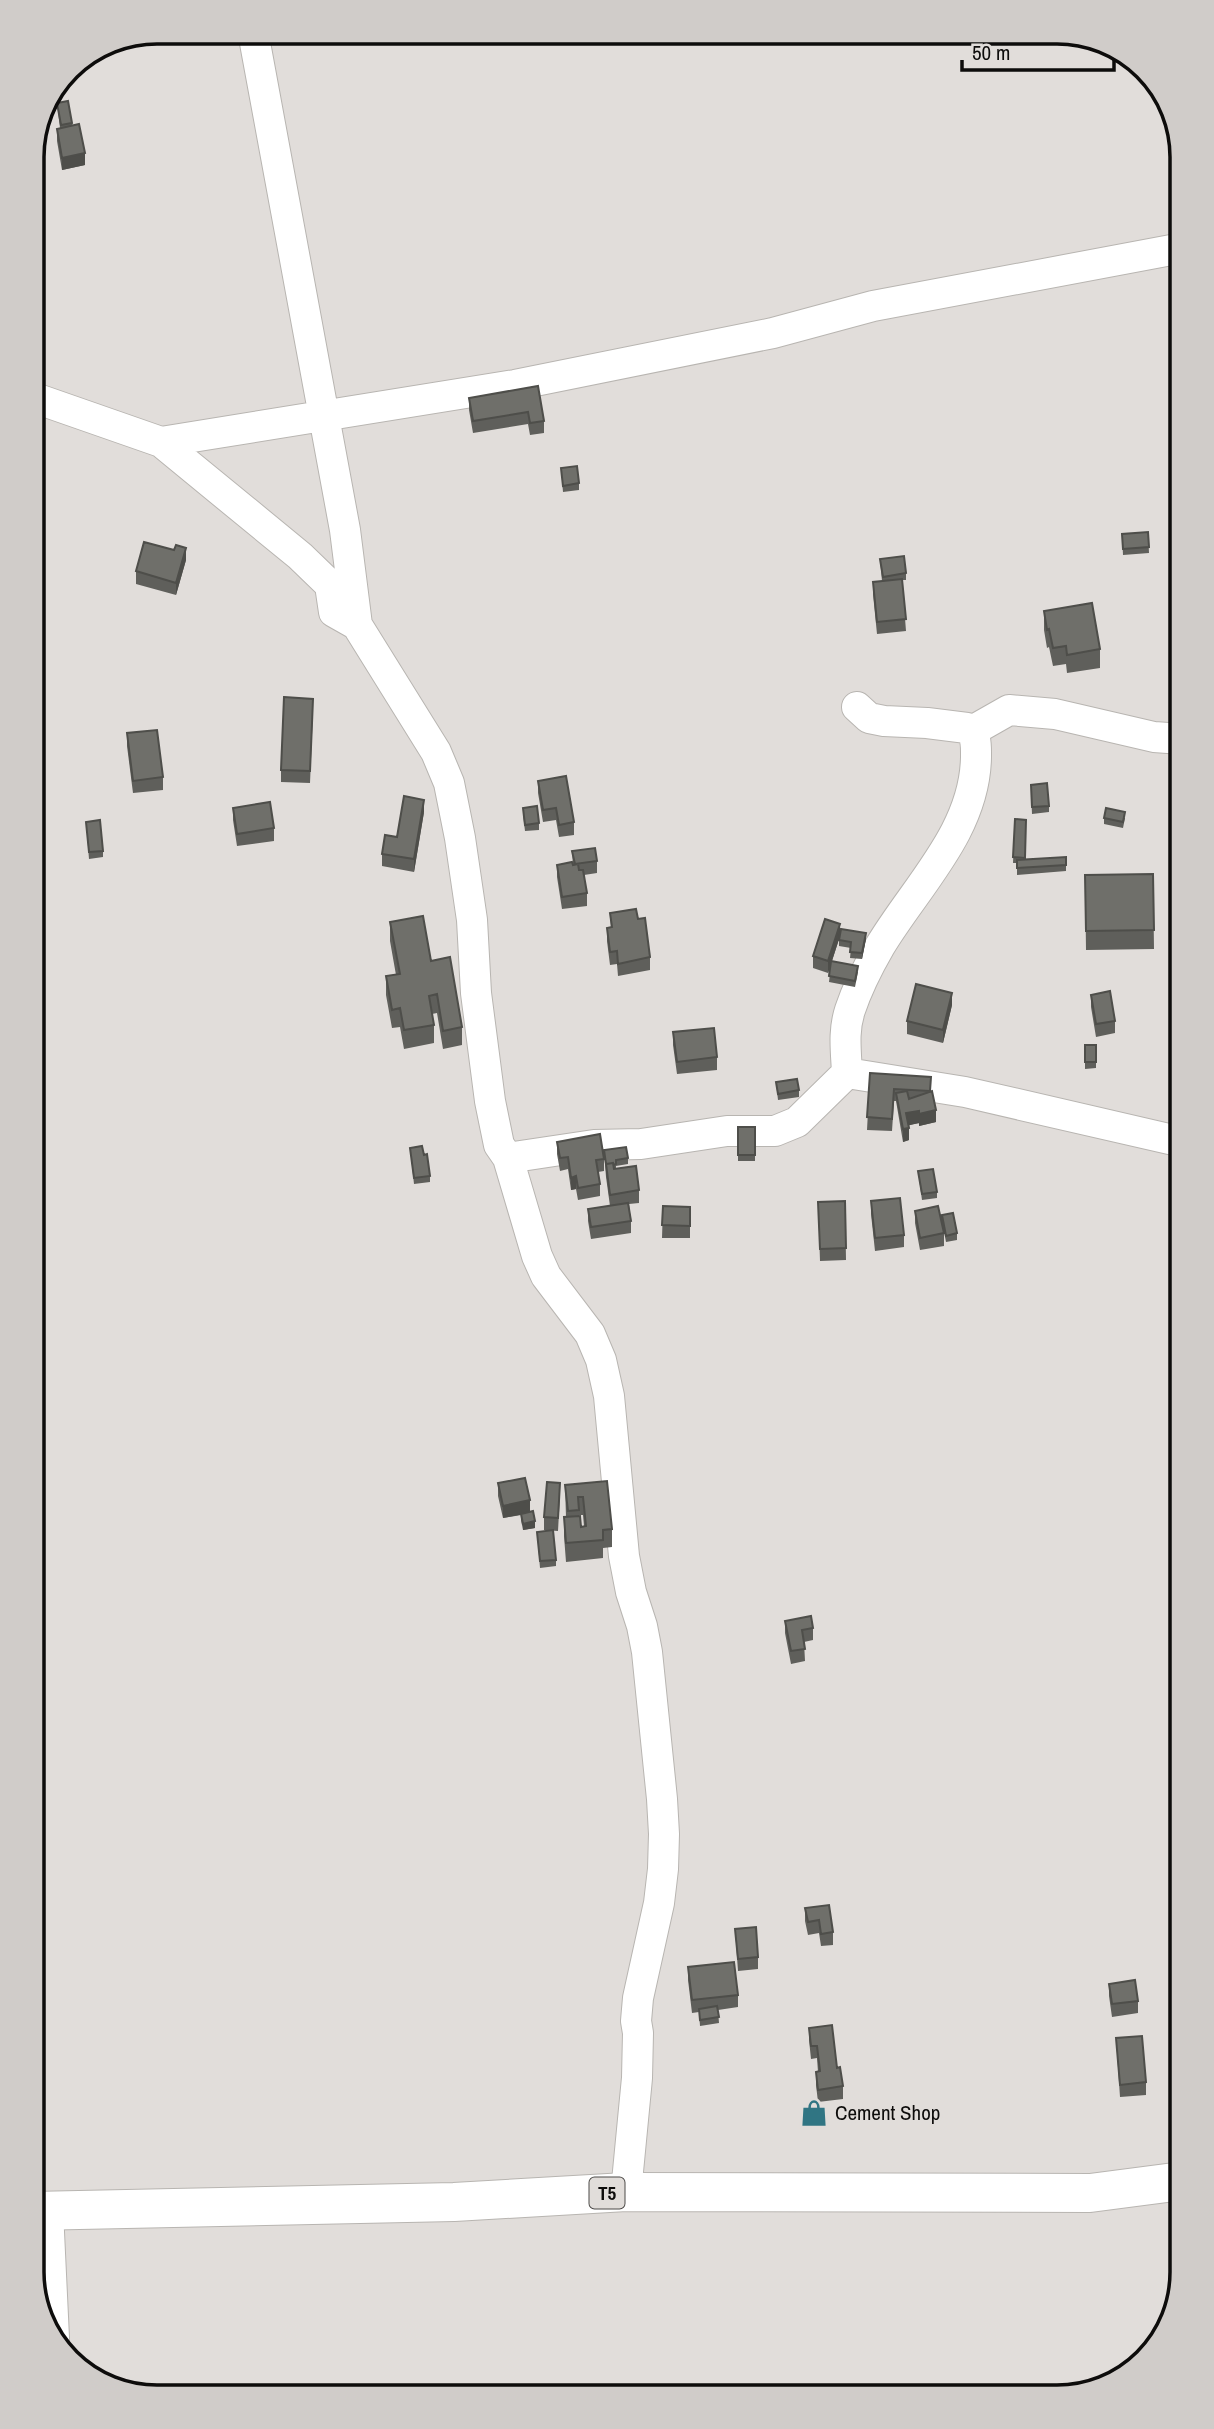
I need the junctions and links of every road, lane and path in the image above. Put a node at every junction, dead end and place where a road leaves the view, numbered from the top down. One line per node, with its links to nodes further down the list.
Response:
1 (255, 44): 4 (street)
2 (1170, 250): 4 (street)
3 (44, 404): 5 (street)
4 (323, 417): 5 (street); 6 (street)
5 (162, 442): 6 (street)
6 (357, 625): 12 (street)
7 (857, 707): 8 (street)
8 (972, 731): 9 (street); 10 (street)
9 (1170, 738)
10 (847, 1073): 11 (street); 12 (street)
11 (1170, 1139)
12 (508, 1158): 14 (street)
13 (1170, 2183): 14 (highway, T5)
14 (626, 2192): 15 (highway, T5)
15 (44, 2211)
16 (44, 2247): 17 (street)
17 (51, 2314)

